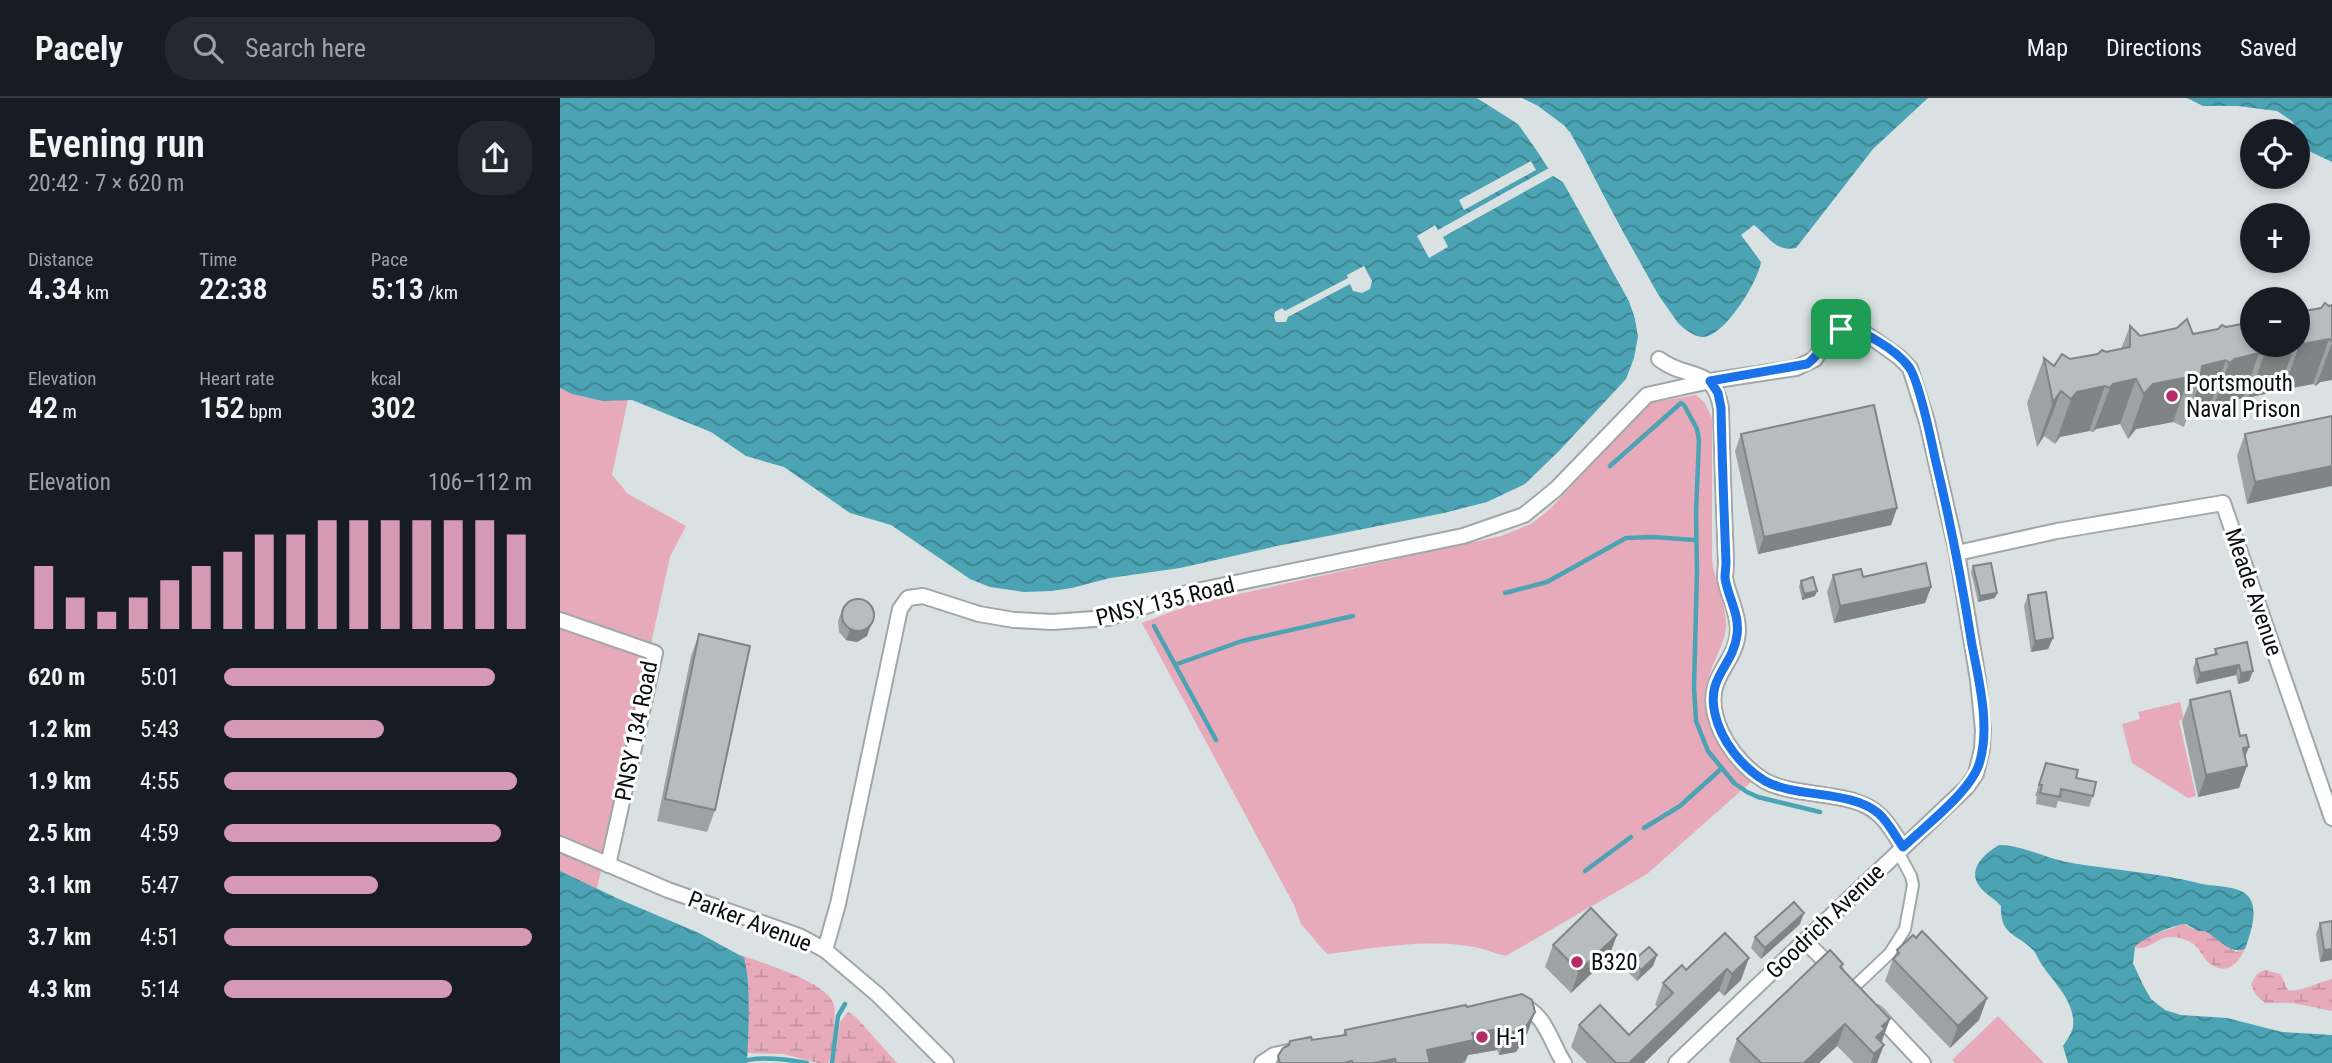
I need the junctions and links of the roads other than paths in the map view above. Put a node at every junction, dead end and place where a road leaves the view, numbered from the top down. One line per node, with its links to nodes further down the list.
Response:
1 (1659, 359): 2 (street)
2 (1710, 381): 3 (street, Goodrich Avenue); 7 (street); 10 (street, PNSY 135 Road)
3 (1957, 553): 5 (street, Meade Avenue); 7 (street, Goodrich Avenue)
4 (560, 620): 8 (street, PNSY 134 Road)
5 (2332, 818)
6 (560, 844): 8 (street, Parker Avenue)
7 (1900, 849): 9 (street, Goodrich Avenue); 11 (street)
8 (608, 865): 10 (street, Parker Avenue)
9 (1805, 941): 11 (street); 17 (street, Goodrich Avenue)
10 (825, 950): 14 (street, Parker Avenue)
11 (1852, 989): 18 (street)
12 (1510, 1005): 16 (street)
13 (1306, 1048): 15 (street)
14 (946, 1063)
15 (1262, 1063)
16 (1564, 1063)
17 (1676, 1063)
18 (1923, 1063)

